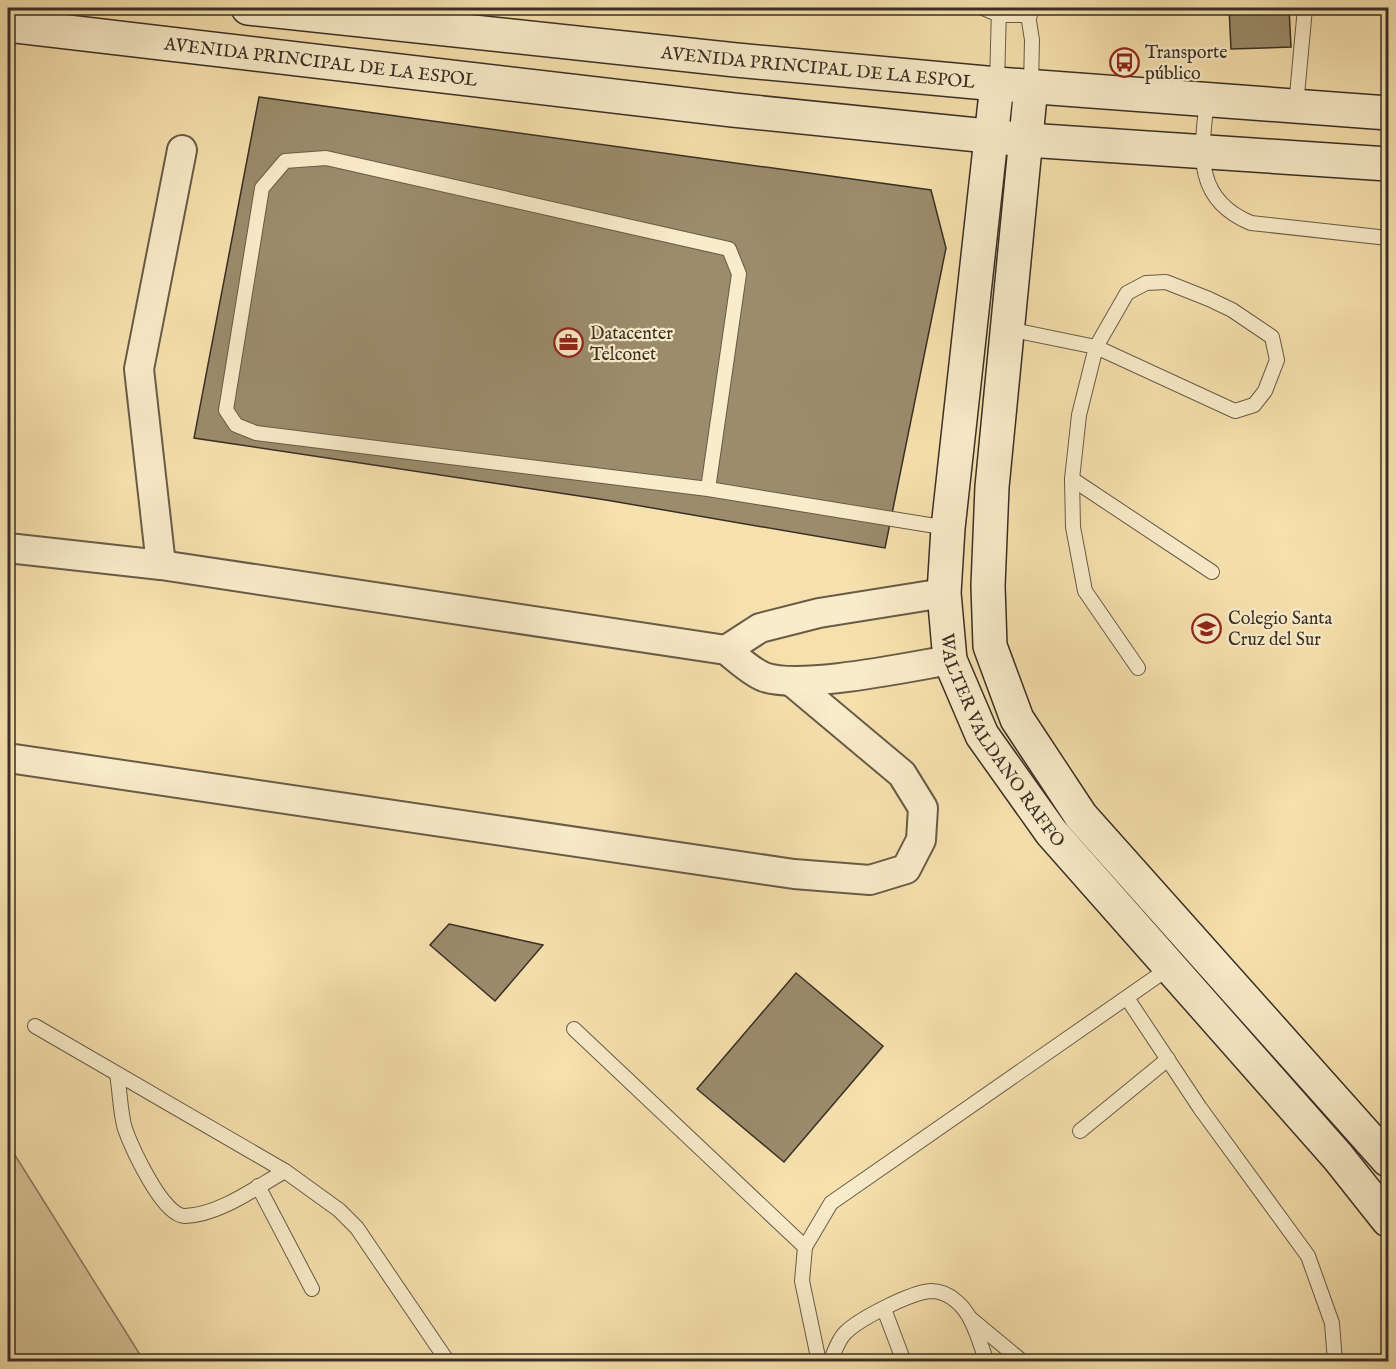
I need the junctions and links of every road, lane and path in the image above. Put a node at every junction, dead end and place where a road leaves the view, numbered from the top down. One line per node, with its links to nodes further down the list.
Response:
1 (248, 8): 4 (main road, AVENIDA PRINCIPAL DE LA ESPOL)
2 (982, 8): 5 (lane)
3 (1305, 8): 11 (lane)
4 (300, 10): 8 (main road, AVENIDA PRINCIPAL DE LA ESPOL)
5 (1000, 11): 6 (lane); 8 (lane)
6 (1029, 11): 9 (lane)
7 (8, 25): 13 (main road, AVENIDA PRINCIPAL DE LA ESPOL)
8 (997, 84): 9 (main road, AVENIDA PRINCIPAL DE LA ESPOL); 13 (main road, WALTER VALDANO RAFFO)
9 (1031, 86): 10 (main road, AVENIDA PRINCIPAL DE LA ESPOL); 14 (main road, WALTER VALDANO RAFFO)
10 (1207, 100): 11 (main road, AVENIDA PRINCIPAL DE LA ESPOL); 16 (lane)
11 (1296, 106): 12 (main road, AVENIDA PRINCIPAL DE LA ESPOL)
12 (1389, 113)
13 (992, 136): 14 (main road, AVENIDA PRINCIPAL DE LA ESPOL); 22 (main road, WALTER VALDANO RAFFO)
14 (1027, 140): 16 (main road); 19 (main road, WALTER VALDANO RAFFO)
15 (182, 150): 27 (street)
16 (1201, 153): 17 (main road); 18 (lane)
17 (1389, 164)
18 (1389, 238)
19 (1008, 329): 20 (lane); 23 (main road, WALTER VALDANO RAFFO)
20 (1096, 347): 20 (lane); 21 (lane)
21 (1072, 479): 28 (lane); 32 (lane)
22 (952, 482): 23 (main road); 25 (main road, WALTER VALDANO RAFFO)
23 (992, 487): 42 (main road, WALTER VALDANO RAFFO)
24 (708, 489): 24 (lane); 25 (lane)
25 (948, 528): 29 (main road, WALTER VALDANO RAFFO)
26 (8, 548): 27 (street)
27 (161, 565): 30 (street)
28 (1212, 572)
29 (944, 593): 30 (street); 31 (main road, WALTER VALDANO RAFFO)
30 (726, 650): 33 (street)
31 (950, 660): 33 (street); 35 (main road, WALTER VALDANO RAFFO)
32 (1138, 668)
33 (791, 681): 34 (street)
34 (8, 758)
35 (1169, 968): 36 (lane); 45 (main road, WALTER VALDANO RAFFO)
36 (1127, 998): 39 (lane); 46 (lane)
37 (35, 1026): 40 (lane)
38 (574, 1029): 46 (lane)
39 (1168, 1059): 41 (lane); 56 (lane)
40 (117, 1074): 43 (lane); 44 (lane)
41 (1080, 1131)
42 (1389, 1160)
43 (285, 1171): 44 (lane); 50 (lane)
44 (258, 1186): 47 (lane)
45 (1389, 1220)
46 (805, 1247): 51 (lane)
47 (312, 1289)
48 (884, 1309): 49 (lane); 52 (lane); 53 (lane)
49 (970, 1318): 54 (lane); 55 (lane)
50 (448, 1362)
51 (819, 1362)
52 (830, 1362)
53 (904, 1362)
54 (987, 1362)
55 (1023, 1362)
56 (1335, 1362)

